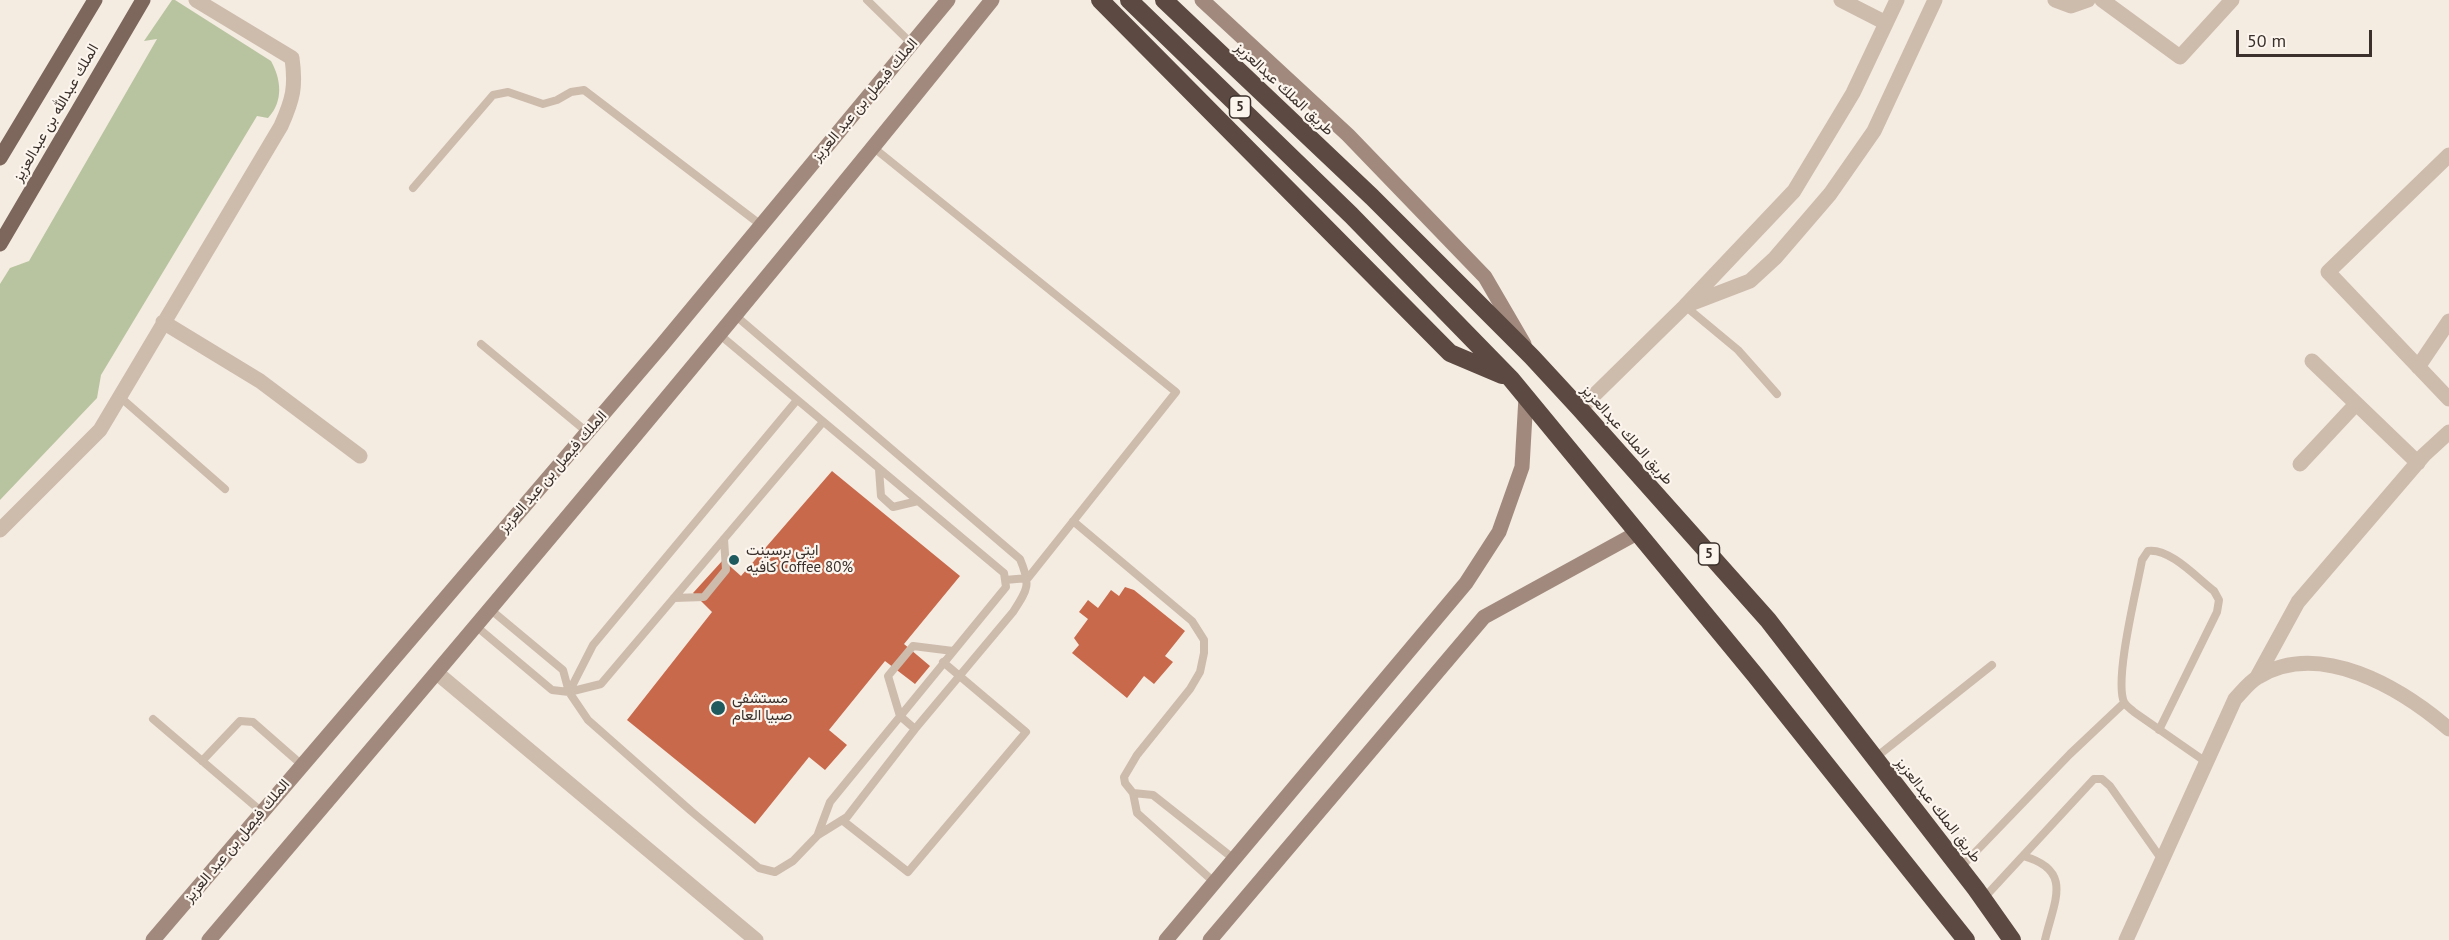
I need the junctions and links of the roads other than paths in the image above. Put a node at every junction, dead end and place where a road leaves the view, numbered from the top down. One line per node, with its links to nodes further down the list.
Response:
1 (95, 0): 22 (main road, الملك عبدالله بن عبدالعزيز)
2 (143, 0): 25 (main road, الملك عبدالله بن عبدالعزيز)
3 (196, 0): 29 (street)
4 (867, 0): 19 (lane)
5 (992, 0): 20 (street)
6 (1100, 0): 35 (highway)
7 (1129, 0): 35 (highway, 5)
8 (1164, 0): 32 (highway, طريق الملك عبدالعزيز / 5)
9 (1202, 0): 32 (street)
10 (1840, 0): 18 (street)
11 (1897, 0): 18 (street)
12 (1935, 0): 26 (street)
13 (2055, 0): 14 (street)
14 (2088, 0)
15 (2102, 0): 16 (street)
16 (2232, 0)
17 (942, 2): 19 (street, الملك فيصل بن عبد العزيز)
18 (1886, 23): 26 (street)
19 (912, 44): 24 (street, الملك فيصل بن عبد العزيز)
20 (874, 147): 27 (street); 52 (lane)
21 (2449, 155): 34 (street)
22 (0, 158)
23 (413, 188): 24 (lane)
24 (761, 225): 44 (street, الملك فيصل بن عبد العزيز)
25 (0, 244)
26 (1685, 306): 36 (lane); 42 (street)
27 (736, 316): 30 (street); 56 (lane)
28 (2449, 321): 34 (street)
29 (163, 322): 37 (street); 46 (street)
30 (720, 335): 40 (lane); 59 (street)
31 (481, 344): 44 (lane)
32 (1532, 357): 42 (highway, طريق الملك عبدالعزيز / 5)
33 (2312, 361): 41 (street)
34 (2418, 367): 39 (street)
35 (1511, 379): 38 (highway, 5)
36 (1777, 394)
37 (120, 397): 50 (lane); 53 (street)
38 (1526, 397): 54 (highway, 5); 83 (street)
39 (2449, 399)
40 (797, 400): 43 (lane); 67 (lane)
41 (2356, 404): 47 (street); 48 (street)
42 (1580, 409): 74 (highway, طريق الملك عبدالعزيز / 5)
43 (823, 422): 49 (lane); 55 (lane)
44 (587, 432): 77 (street, الملك فيصل بن عبد العزيز)
45 (2449, 432): 48 (street)
46 (360, 456)
47 (2300, 464)
48 (2418, 464): 66 (street)
49 (879, 469): 51 (lane); 51 (lane)
50 (225, 489)
51 (918, 501): 57 (lane)
52 (1073, 521): 56 (lane); 78 (lane)
53 (0, 530)
54 (1637, 533): 88 (highway, 5); 93 (street)
55 (724, 539): 58 (lane); 58 (lane)
56 (1028, 578): 57 (lane); 65 (lane)
57 (1005, 580): 61 (lane)
58 (674, 598): 67 (lane)
59 (491, 610): 60 (street); 67 (lane)
60 (477, 627): 64 (street); 67 (lane)
61 (953, 651): 62 (lane); 69 (lane)
62 (944, 662): 65 (lane); 69 (lane)
63 (1992, 665): 74 (lane)
64 (437, 673): 90 (street); 91 (street)
65 (960, 677): 71 (lane); 80 (lane)
66 (2257, 677): 72 (street); 76 (street)
67 (569, 692): 81 (lane)
68 (2124, 703): 73 (lane); 73 (lane); 85 (lane)
69 (900, 716): 71 (lane); 81 (lane)
70 (153, 719): 75 (lane)
71 (915, 729): 80 (lane)
72 (2449, 729)
73 (2159, 730): 76 (lane)
74 (1875, 758): 85 (highway, طريق الملك عبدالعزيز / 5)
75 (202, 760): 77 (lane); 79 (lane)
76 (2206, 762): 84 (street)
77 (302, 765): 79 (street, الملك فيصل بن عبد العزيز)
78 (1133, 793): 83 (lane); 86 (lane)
79 (262, 812): 89 (street, الملك فيصل بن عبد العزيز)
80 (842, 820): 81 (lane)
81 (818, 835)
82 (2023, 856): 84 (lane); 87 (lane); 95 (lane)
83 (1234, 859): 86 (street)
84 (2162, 860): 96 (street)
85 (1960, 868): 87 (highway, طريق الملك عبدالعزيز / 5)
86 (1214, 882): 92 (street)
87 (1983, 899): 94 (highway, طريق الملك عبدالعزيز / 5)
88 (1964, 939)
89 (153, 940)
90 (209, 940)
91 (756, 940)
92 (1166, 940)
93 (1210, 940)
94 (2012, 940)
95 (2045, 940)
96 (2126, 940)

